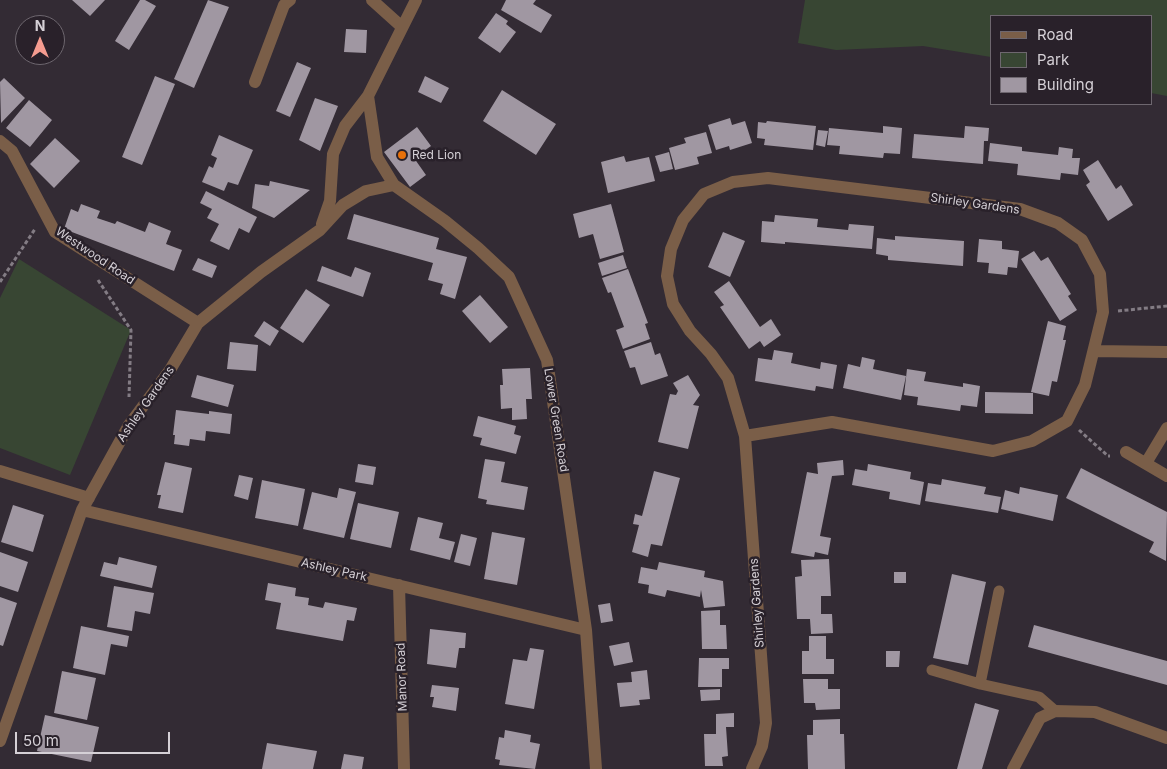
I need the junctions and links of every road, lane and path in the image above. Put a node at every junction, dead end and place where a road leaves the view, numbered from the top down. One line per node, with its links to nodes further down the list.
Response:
1 (290, 0): 5 (street)
2 (372, 0): 4 (street)
3 (416, 0): 4 (street)
4 (402, 27): 6 (street)
5 (255, 82)
6 (368, 96): 8 (street, Lower Green Road); 10 (street)
7 (0, 141): 9 (street, Westwood Road)
8 (394, 186): 10 (street, Ashley Gardens); 30 (street, Lower Green Road)
9 (45, 213): 12 (path); 15 (street, Westwood Road)
10 (320, 230): 15 (street, Ashley Gardens)
11 (95, 276): 19 (path)
12 (0, 282)
13 (1167, 306): 14 (path)
14 (1103, 312): 16 (street, Shirley Gardens); 21 (street, Shirley Gardens)
15 (198, 323): 19 (street, Ashley Gardens)
16 (1094, 351): 17 (street); 18 (street, Shirley Gardens)
17 (1167, 352)
18 (1067, 421): 21 (street); 22 (path)
19 (129, 425): 26 (street, Ashley Gardens)
20 (1167, 428): 23 (street)
21 (745, 436): 38 (street, Shirley Gardens)
22 (1126, 452): 23 (street)
23 (1146, 463): 25 (street)
24 (0, 471): 26 (street)
25 (1167, 476)
26 (89, 498): 27 (street, Ashley Gardens)
27 (82, 510): 28 (street, Ashley Park); 35 (street, Ashley Gardens)
28 (399, 585): 30 (street, Ashley Park); 36 (street, Manor Road)
29 (999, 592): 32 (lane)
30 (586, 630): 37 (street, Lower Green Road)
31 (932, 670): 32 (lane)
32 (980, 684): 33 (lane)
33 (1054, 711): 34 (street); 39 (street)
34 (1167, 738)
35 (0, 741)
36 (404, 769)
37 (596, 769)
38 (752, 769)
39 (1014, 769)

